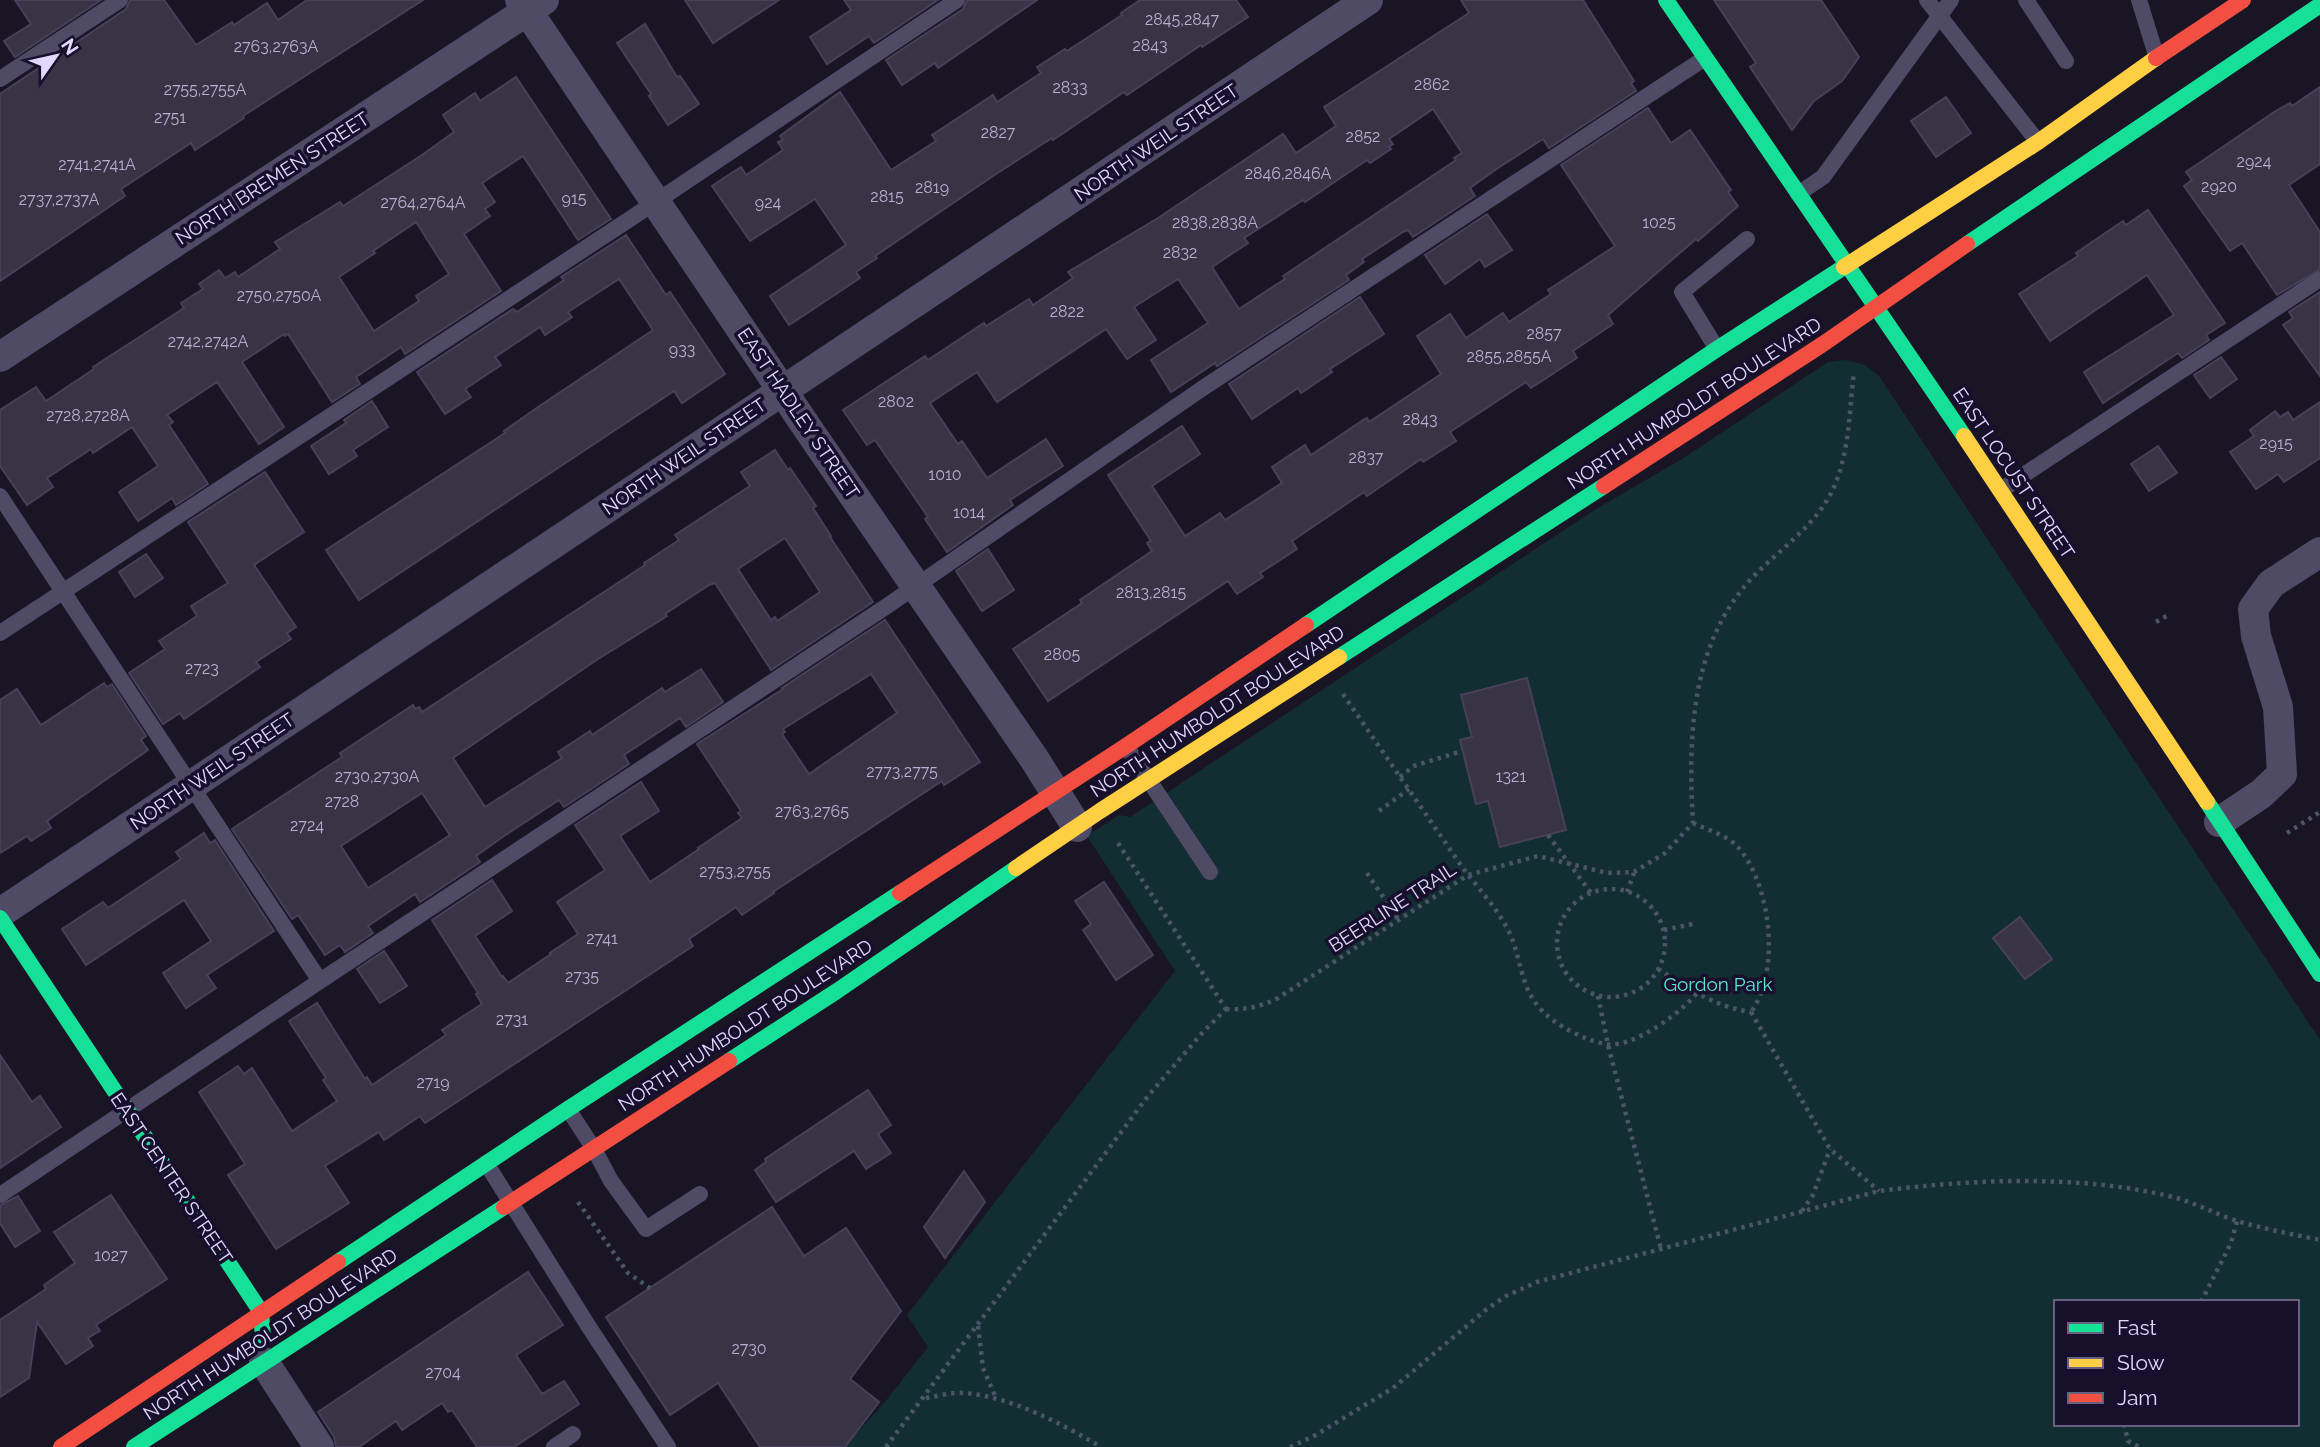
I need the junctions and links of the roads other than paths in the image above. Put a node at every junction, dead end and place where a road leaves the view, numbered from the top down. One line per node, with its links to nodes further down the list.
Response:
1 (120, 0): 16 (lane)
2 (957, 0): 19 (lane)
3 (1368, 0): 26 (street, NORTH WEIL STREET)
4 (1666, 0): 13 (main road, EAST LOCUST STREET)
5 (1927, 0): 12 (lane)
6 (1951, 0): 12 (lane)
7 (2026, 0): 15 (lane)
8 (2139, 0): 14 (lane)
9 (2244, 0): 14 (main road)
10 (531, 4): 19 (street, EAST HADLEY STREET); 25 (street, NORTH BREMEN STREET)
11 (2320, 5): 23 (main road, NORTH HUMBOLDT BOULEVARD)
12 (1940, 15): 17 (lane); 18 (lane)
13 (1705, 58): 18 (main road, EAST LOCUST STREET); 30 (lane)
14 (2157, 58): 17 (main road)
15 (2066, 61)
16 (0, 79)
17 (2038, 142): 21 (main road)
18 (1798, 194): 21 (main road, EAST LOCUST STREET)
19 (657, 201): 26 (street, EAST HADLEY STREET); 31 (lane)
20 (1748, 239): 24 (lane)
21 (1847, 265): 23 (main road, EAST LOCUST STREET); 24 (main road, NORTH HUMBOLDT BOULEVARD)
22 (2320, 279): 27 (lane)
23 (1877, 308): 27 (main road, EAST LOCUST STREET); 34 (main road, NORTH HUMBOLDT BOULEVARD)
24 (1717, 349): 33 (main road, NORTH HUMBOLDT BOULEVARD)
25 (0, 357)
26 (783, 391): 30 (street, EAST HADLEY STREET); 35 (street, NORTH WEIL STREET)
27 (2001, 490): 37 (main road, EAST LOCUST STREET)
28 (0, 496): 31 (lane)
29 (2320, 552): 37 (street)
30 (916, 586): 36 (street, EAST HADLEY STREET); 43 (lane)
31 (62, 591): 32 (lane); 35 (lane)
32 (0, 633)
33 (1126, 746): 34 (lane); 36 (main road, NORTH HUMBOLDT BOULEVARD)
34 (1149, 780): 38 (main road, NORTH HUMBOLDT BOULEVARD); 39 (lane)
35 (190, 786): 40 (street, NORTH WEIL STREET); 43 (lane)
36 (1056, 792): 38 (street, EAST HADLEY STREET); 44 (main road, NORTH HUMBOLDT BOULEVARD)
37 (2219, 822): 42 (main road, EAST LOCUST STREET)
38 (1077, 827): 46 (main road, NORTH HUMBOLDT BOULEVARD)
39 (1210, 872)
40 (0, 913)
41 (0, 918): 45 (main road, EAST CENTER STREET)
42 (2320, 974)
43 (320, 981): 45 (lane)
44 (568, 1109): 46 (lane); 47 (main road, NORTH HUMBOLDT BOULEVARD)
45 (127, 1111): 49 (lane); 51 (main road, EAST CENTER STREET)
46 (594, 1149): 48 (lane); 50 (main road, NORTH HUMBOLDT BOULEVARD)
47 (486, 1163): 50 (lane); 51 (main road, NORTH HUMBOLDT BOULEVARD)
48 (700, 1194)
49 (0, 1195)
50 (513, 1203): 52 (main road, NORTH HUMBOLDT BOULEVARD); 58 (lane)
51 (261, 1312): 52 (main road); 54 (main road, NORTH HUMBOLDT BOULEVARD)
52 (264, 1362): 55 (main road, NORTH HUMBOLDT BOULEVARD); 56 (street)
53 (573, 1434): 57 (lane)
54 (61, 1447)
55 (134, 1447)
56 (319, 1447)
57 (554, 1447)
58 (668, 1447)

